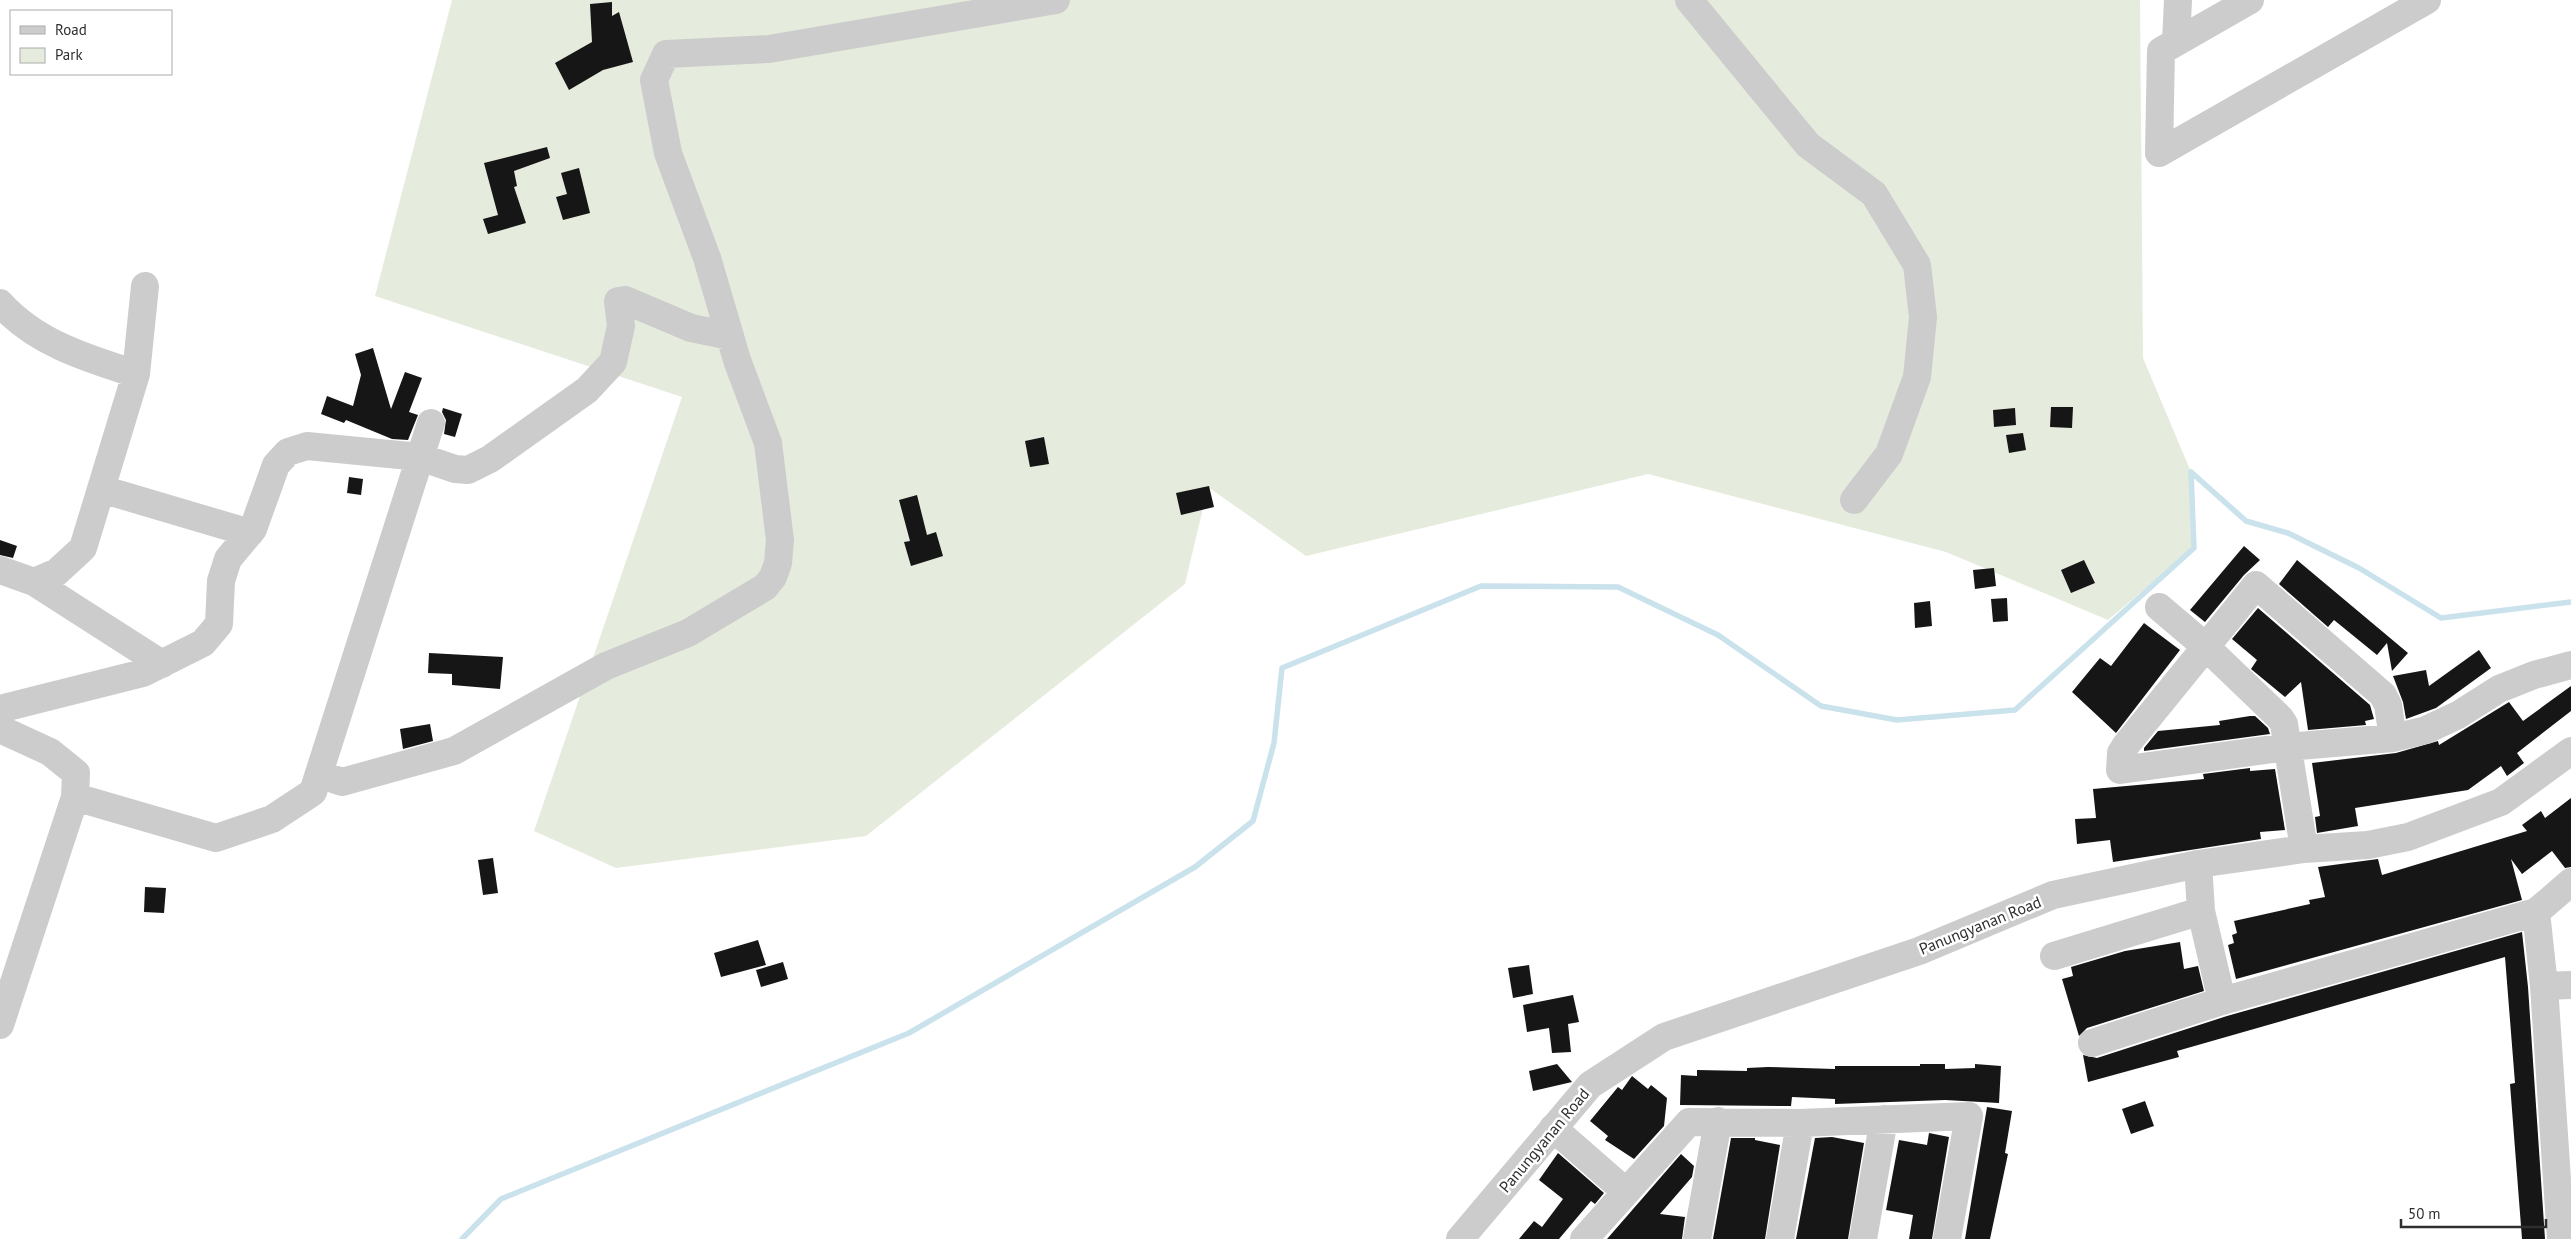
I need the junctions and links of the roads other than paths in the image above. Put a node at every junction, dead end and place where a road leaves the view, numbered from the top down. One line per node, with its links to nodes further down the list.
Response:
1 (1056, 0): 9 (street)
2 (1689, 0): 14 (street)
3 (2178, 0): 6 (street)
4 (2250, 0): 6 (street)
5 (2427, 0): 6 (street)
6 (2176, 42)
7 (145, 286): 10 (street)
8 (0, 303): 10 (street)
9 (730, 336): 12 (street); 27 (street)
10 (136, 374): 13 (street)
11 (431, 423): 12 (street)
12 (420, 457): 15 (street); 27 (street)
13 (101, 490): 15 (street); 17 (street)
14 (1854, 500)
15 (250, 533): 20 (street)
16 (0, 570): 17 (street)
17 (34, 582): 20 (street)
18 (2159, 607): 19 (street)
19 (2205, 646): 24 (street); 25 (street); 25 (street)
20 (162, 664): 22 (street)
21 (2571, 666): 24 (street)
22 (0, 709)
23 (0, 729): 28 (street)
24 (2393, 738): 25 (street)
25 (2287, 746): 29 (street)
26 (2567, 760): 29 (street, Panungyanan Road)
27 (319, 774): 28 (street)
28 (74, 797): 38 (street)
29 (2304, 849): 30 (street, Panungyanan Road)
30 (2198, 864): 32 (street); 44 (street, Panungyanan Road)
31 (2571, 882): 33 (street)
32 (2201, 911): 34 (street); 37 (street)
33 (2536, 912): 36 (street); 37 (street)
34 (2054, 956)
35 (2571, 985): 36 (street)
36 (2544, 986): 40 (street)
37 (2222, 1001): 39 (street)
38 (1, 1016)
39 (2092, 1043)
40 (2560, 1063): 45 (street)
41 (1884, 1120): 43 (street); 51 (street); 52 (street)
42 (1718, 1121): 43 (street); 46 (street); 49 (street)
43 (1800, 1123): 50 (street)
44 (1553, 1128): 46 (street); 47 (street, Panungyanan Road)
45 (2563, 1140): 53 (street)
46 (1625, 1191): 48 (street)
47 (1460, 1239)
48 (1584, 1239)
49 (1697, 1239)
50 (1780, 1239)
51 (1863, 1239)
52 (1947, 1239)
53 (2561, 1239)

